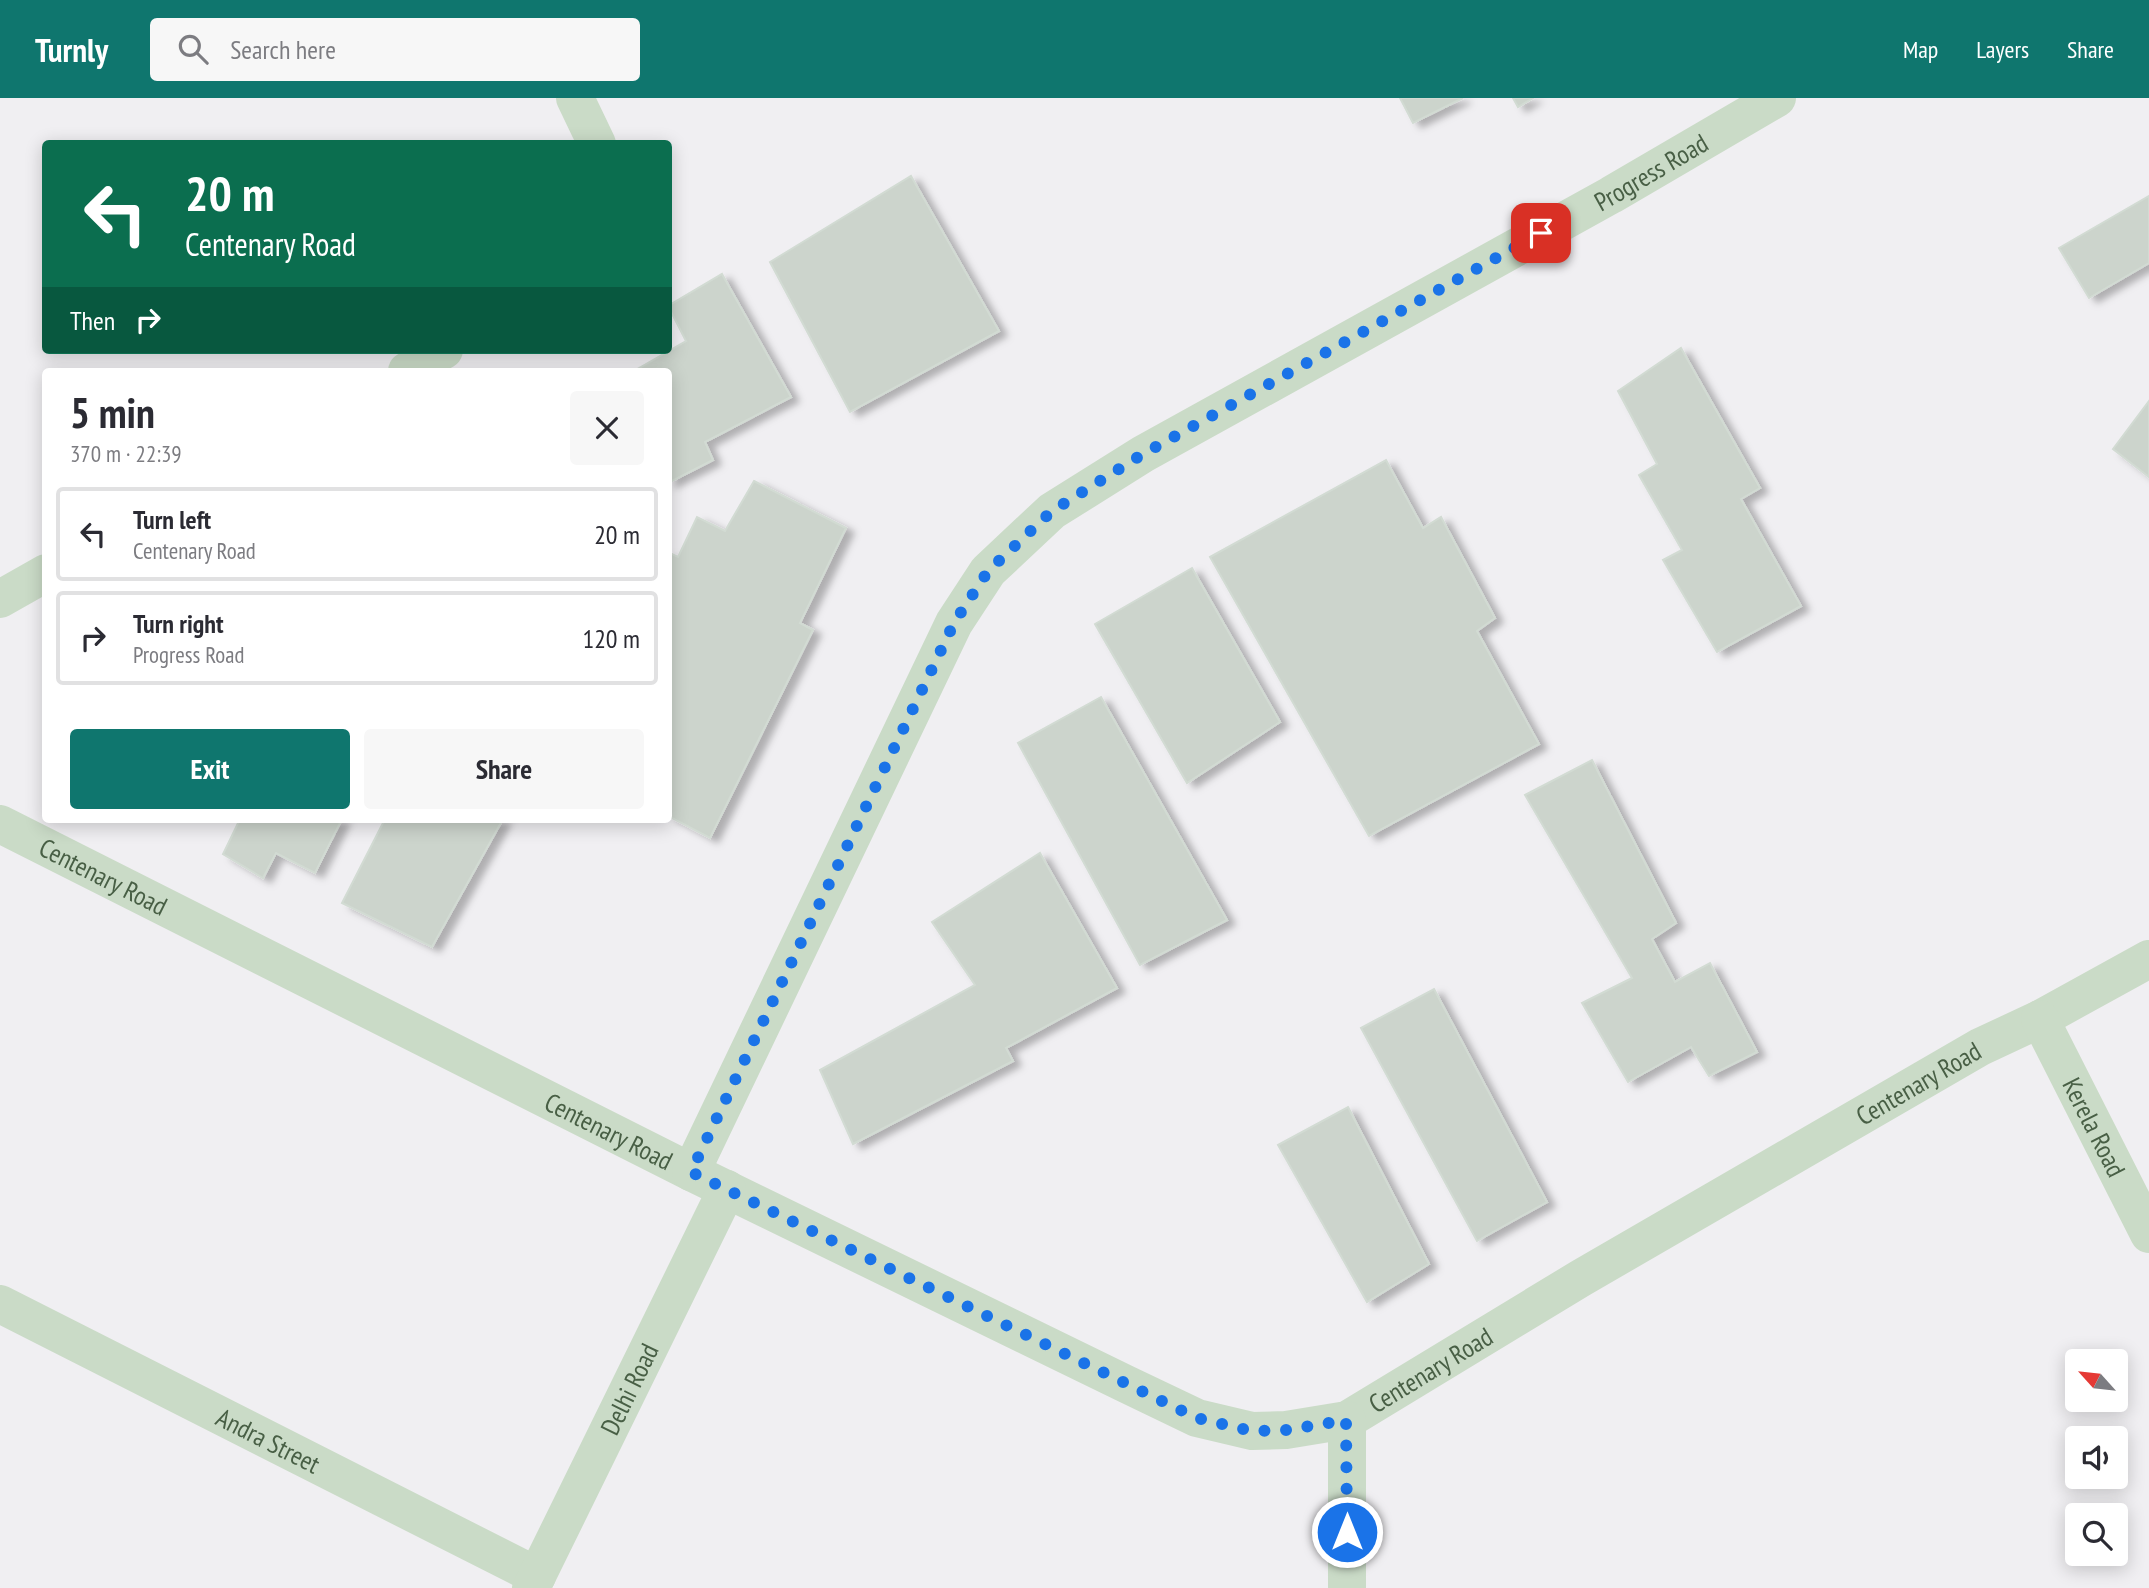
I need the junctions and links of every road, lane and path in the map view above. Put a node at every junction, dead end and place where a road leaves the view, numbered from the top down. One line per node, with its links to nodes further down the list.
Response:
1 (575, 98): 3 (street)
2 (1777, 98): 11 (street, Progress Road)
3 (595, 140)
4 (437, 354): 5 (street)
5 (412, 368)
6 (42, 575): 7 (street)
7 (0, 598)
8 (0, 824): 11 (street, Centenary Road)
9 (2149, 959): 10 (street, Centenary Road)
10 (2040, 1019): 13 (street, Kerela Road); 15 (street, Centenary Road)
11 (691, 1172): 12 (street, Centenary Road)
12 (727, 1189): 15 (street, Centenary Road); 16 (street, Delhi Road)
13 (2149, 1234)
14 (0, 1304): 16 (street, Andra Street)
15 (1346, 1420): 17 (street)
16 (534, 1582)
17 (1348, 1588)

